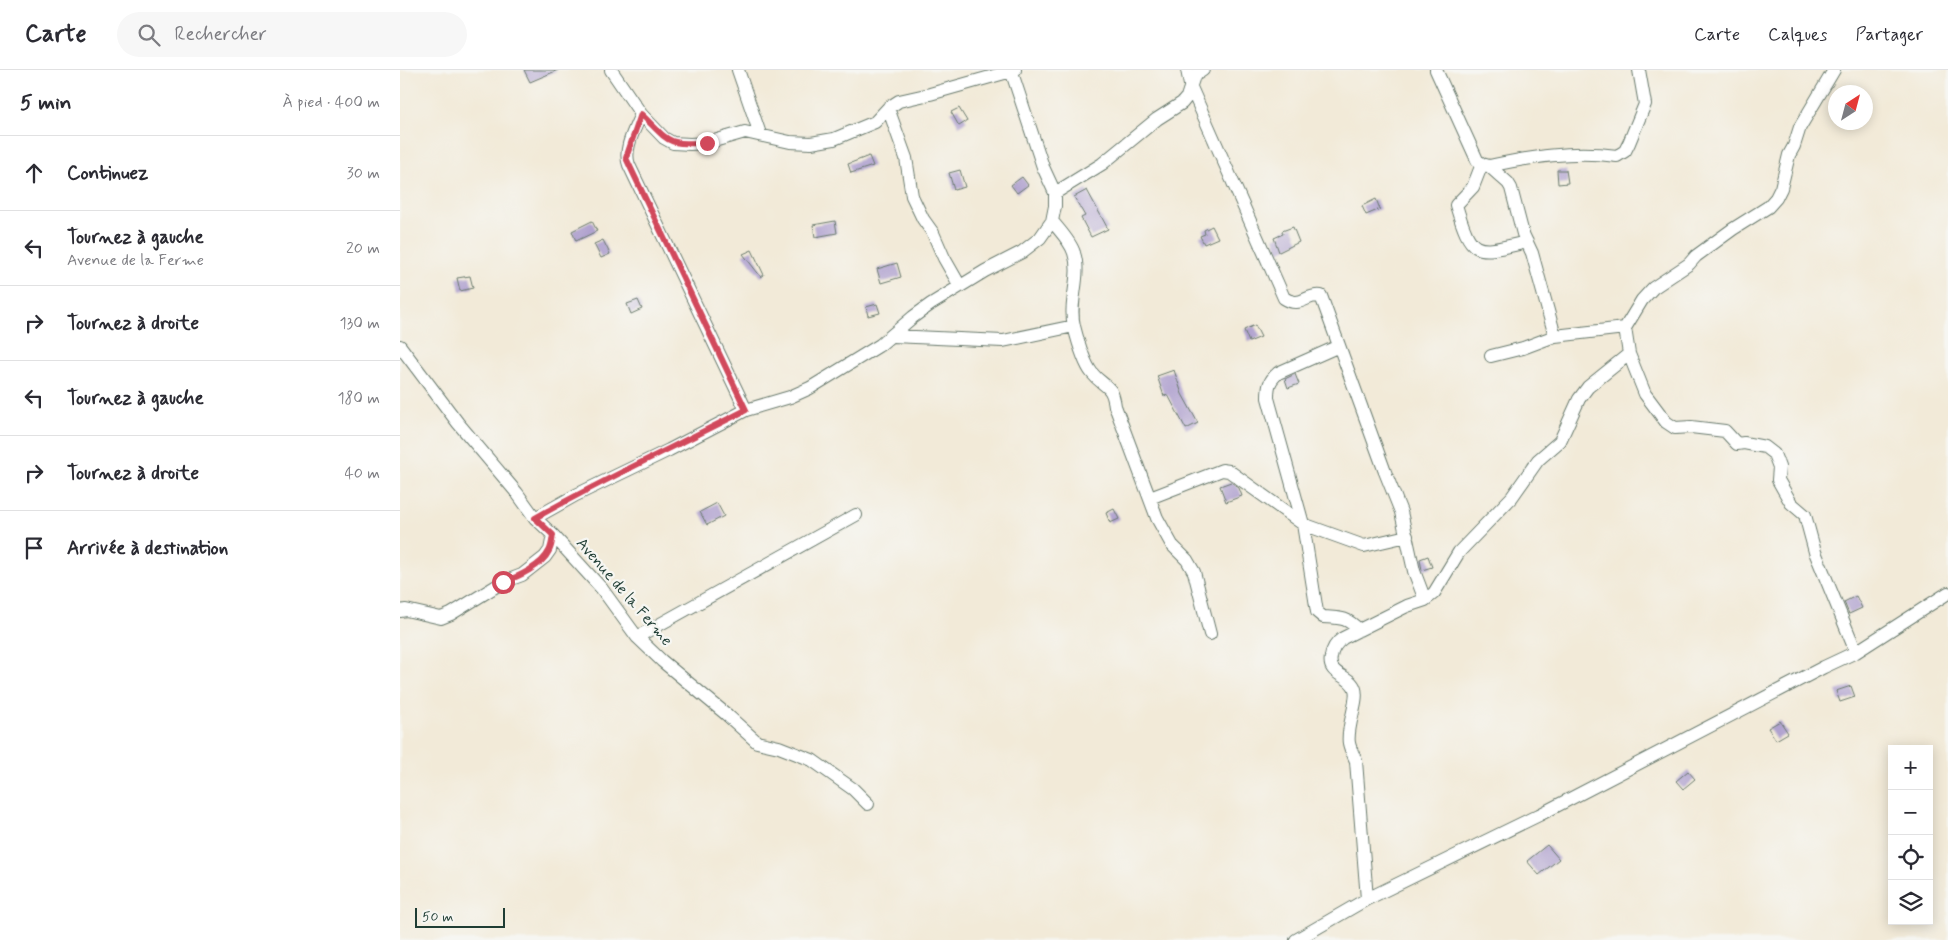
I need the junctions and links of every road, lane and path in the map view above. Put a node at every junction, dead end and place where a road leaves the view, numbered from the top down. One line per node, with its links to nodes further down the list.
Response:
1 (611, 70): 11 (street)
2 (738, 70): 12 (street)
3 (1187, 70): 9 (street)
4 (1203, 70): 9 (street)
5 (1436, 70): 13 (street)
6 (1639, 70): 13 (street)
7 (1834, 70): 19 (street)
8 (1012, 71): 10 (street); 14 (street)
9 (1190, 85): 14 (street); 23 (street)
10 (888, 108): 12 (street); 17 (street)
11 (641, 114): 12 (street); 26 (street)
12 (760, 134)
13 (1485, 165): 16 (street); 16 (street)
14 (1055, 193): 15 (street)
15 (1052, 221): 17 (street); 18 (street)
16 (1527, 242): 21 (street)
17 (960, 286): 20 (street)
18 (1074, 326): 20 (street); 27 (street)
19 (1625, 328): 21 (street); 24 (street)
20 (893, 336): 26 (street)
21 (1555, 336): 25 (street)
22 (400, 346): 29 (street, Avenue de la Ferme)
23 (1339, 346): 30 (street); 32 (street)
24 (1629, 354): 34 (street); 39 (street)
25 (1492, 356)
26 (746, 410): 29 (street)
27 (1150, 498): 30 (street); 37 (street)
28 (856, 514): 38 (street)
29 (535, 518): 31 (street, Avenue de la Ferme)
30 (1304, 524): 32 (street); 36 (street)
31 (553, 535): 35 (street); 38 (street, Avenue de la Ferme)
32 (1407, 536): 34 (street)
33 (1948, 593): 39 (street)
34 (1425, 600): 36 (street)
35 (400, 611)
36 (1359, 630): 41 (street)
37 (1210, 634)
38 (637, 636): 40 (street, Avenue de la Ferme)
39 (1856, 652): 41 (street)
40 (868, 804)
41 (1367, 899): 42 (street)
42 (1296, 940)

